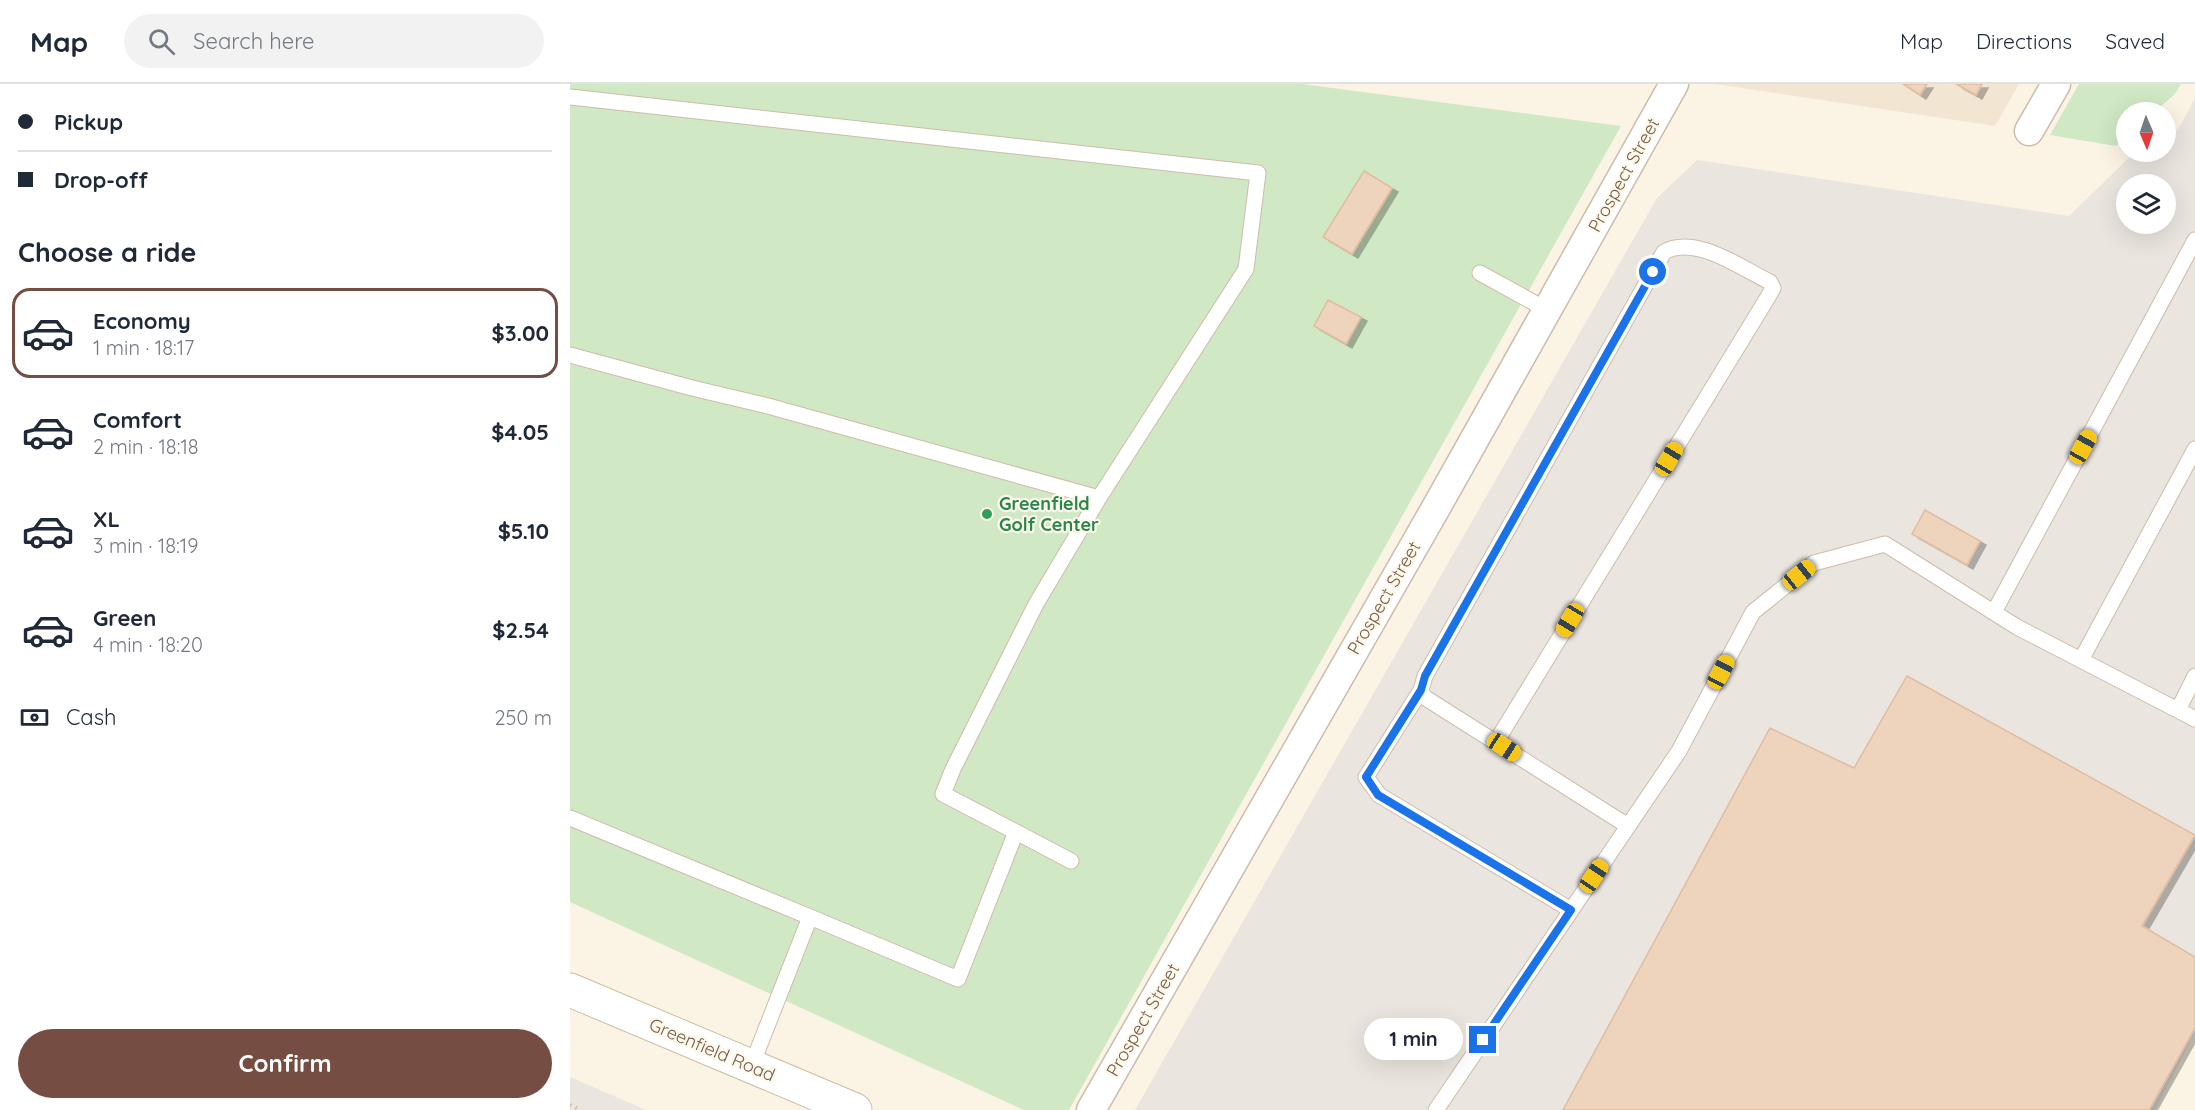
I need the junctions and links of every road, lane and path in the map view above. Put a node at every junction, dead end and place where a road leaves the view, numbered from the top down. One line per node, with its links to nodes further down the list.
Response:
1 (1674, 84): 7 (street, Prospect Street)
2 (2056, 84): 4 (street)
3 (570, 97): 10 (lane)
4 (2028, 130)
5 (2195, 240): 11 (lane)
6 (1480, 273): 7 (lane)
7 (1547, 310): 29 (street, Prospect Street)
8 (570, 355): 10 (lane)
9 (2195, 449): 12 (lane)
10 (1098, 498): 20 (lane)
11 (1994, 612): 12 (lane); 19 (lane)
12 (2081, 660): 15 (lane)
13 (2195, 676): 15 (lane)
14 (1421, 690): 17 (lane); 17 (lane); 22 (lane)
15 (2178, 710): 16 (lane)
16 (2195, 719)
17 (1496, 742): 19 (lane)
18 (570, 818): 23 (lane)
19 (1628, 826): 22 (lane)
20 (1016, 832): 21 (lane); 23 (lane)
21 (1071, 861)
22 (1571, 910): 30 (lane)
23 (810, 917): 25 (lane)
24 (570, 990): 25 (main road, Greenfield Road)
25 (751, 1067): 28 (main road, Greenfield Road)
26 (570, 1106): 27 (path)
27 (581, 1110)
28 (855, 1110)
29 (1091, 1110)
30 (1436, 1110)

